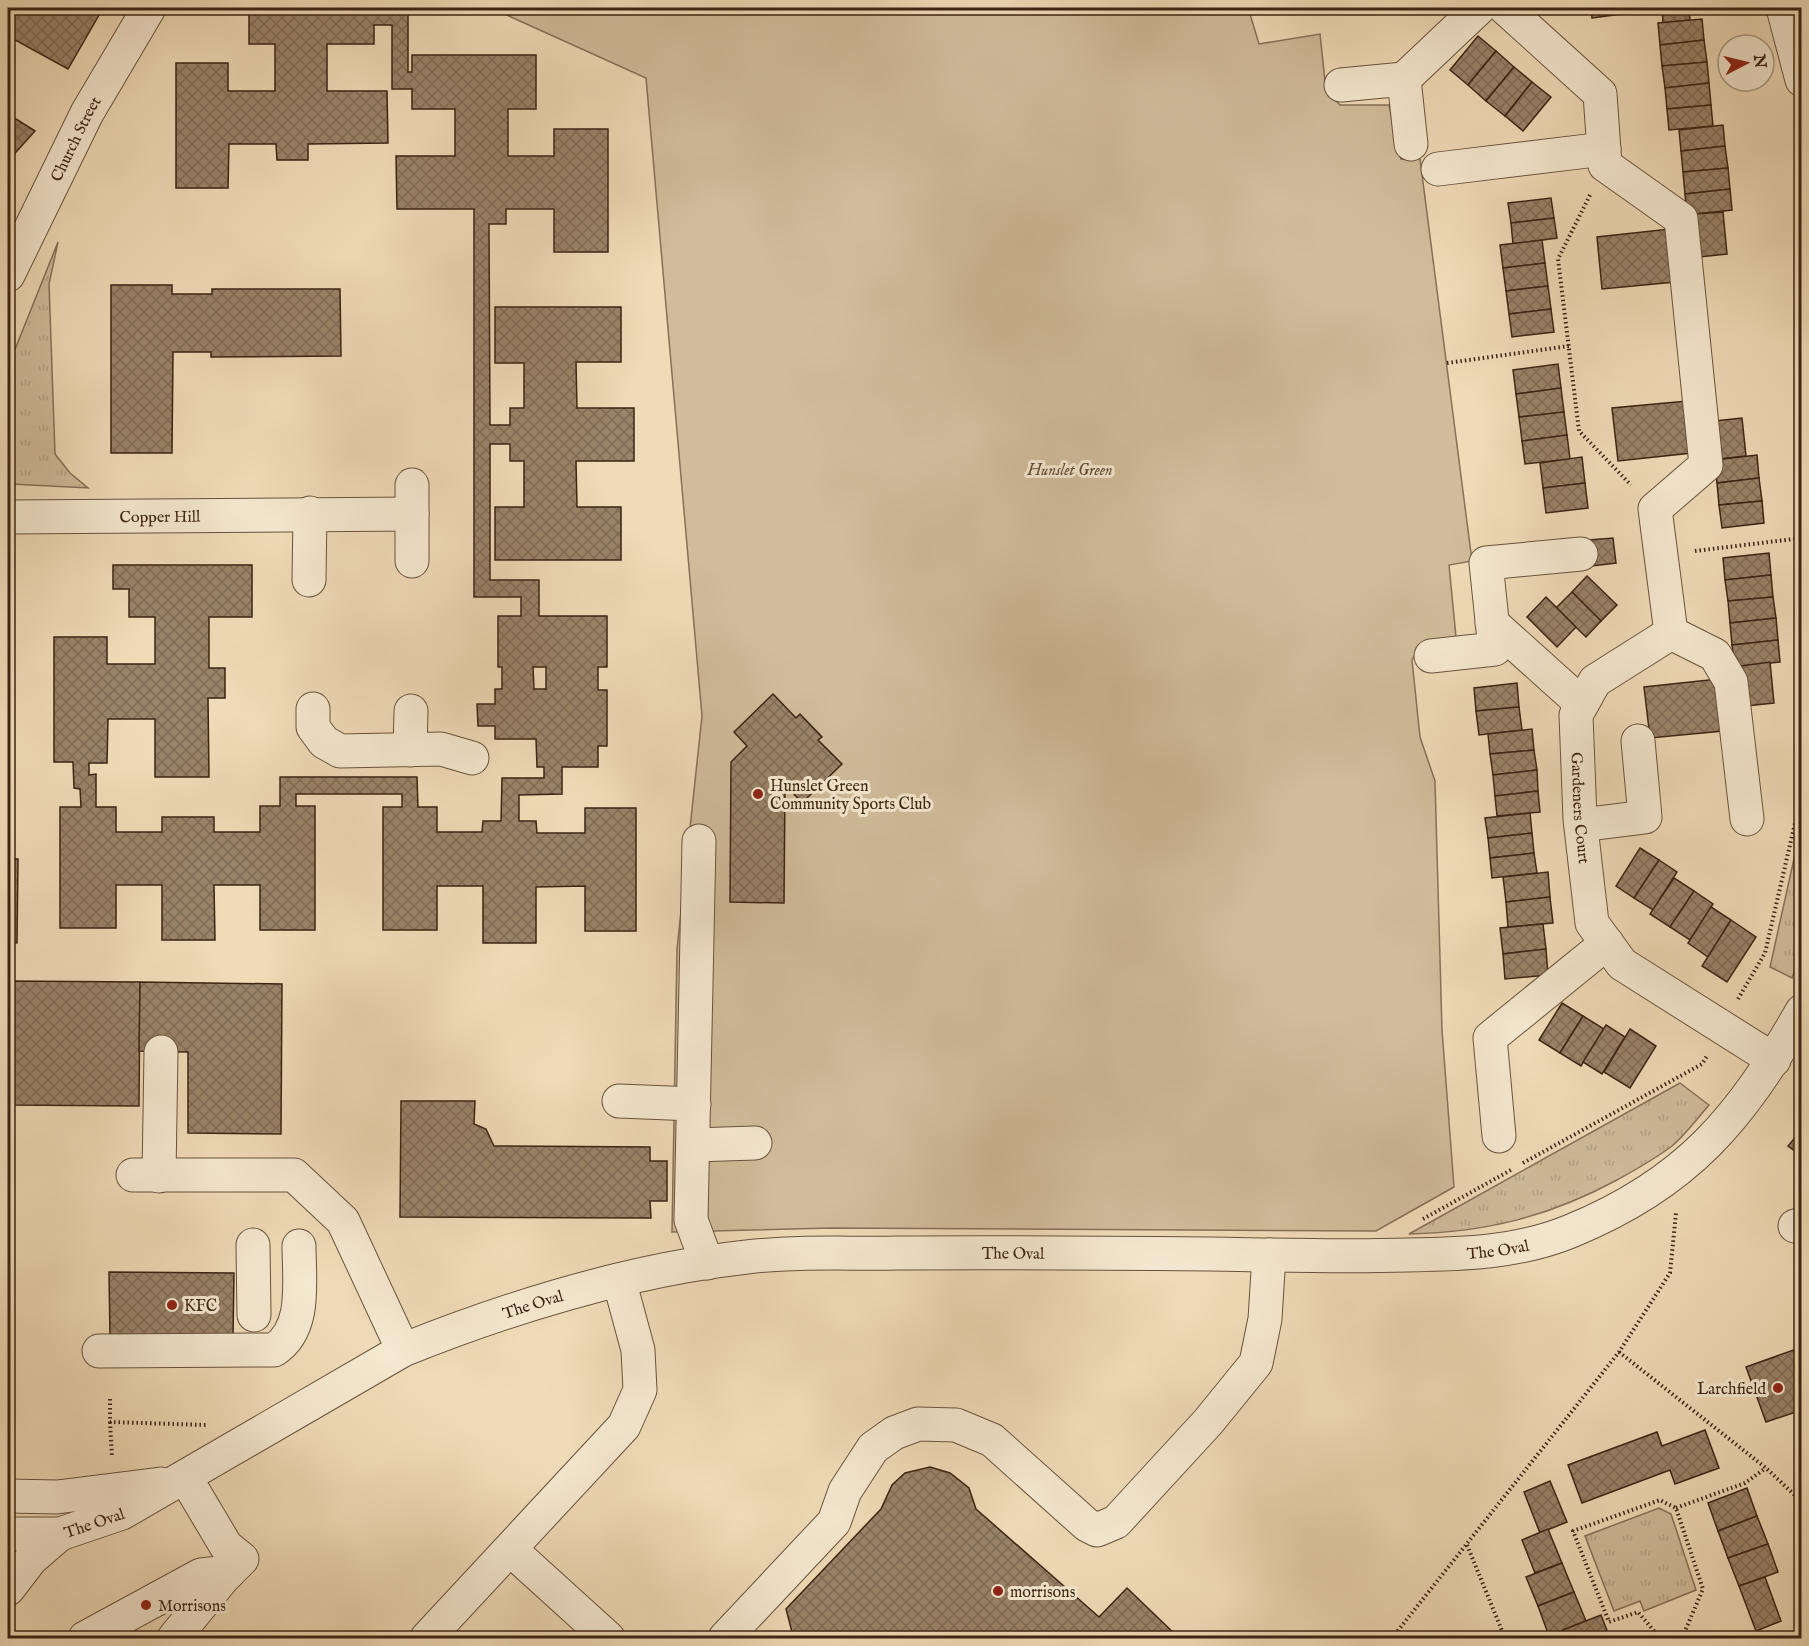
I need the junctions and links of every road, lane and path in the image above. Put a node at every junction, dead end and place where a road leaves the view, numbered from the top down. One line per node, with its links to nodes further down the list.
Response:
1 (148, 8): 11 (street, Church Street)
2 (1479, 8): 5 (street)
3 (1783, 8): 6 (street)
4 (1517, 11): 9 (street)
5 (1404, 79): 7 (street); 8 (street)
6 (1802, 80)
7 (1341, 85)
8 (1411, 144)
9 (1605, 157): 10 (street); 12 (path); 14 (street)
10 (1438, 169)
11 (8, 275)
12 (1569, 346): 13 (path); 14 (path)
13 (1447, 363)
14 (1655, 509): 19 (street)
15 (310, 513): 16 (street, Copper Hill); 20 (street, Copper Hill); 21 (street)
16 (8, 517)
17 (1802, 538): 19 (path)
18 (1581, 554): 22 (street)
19 (1661, 555): 23 (street)
20 (412, 561)
21 (309, 580)
22 (1492, 623): 24 (street); 25 (street)
23 (1671, 633): 25 (street, Gardeners Court); 32 (street)
24 (1431, 656)
25 (1582, 704): 33 (street, Gardeners Court)
26 (313, 709): 29 (street)
27 (411, 711): 29 (street)
28 (1638, 741): 33 (street)
29 (410, 750): 30 (street)
30 (472, 758)
31 (1802, 794): 37 (path)
32 (1747, 819)
33 (1581, 825): 35 (street, Gardeners Court)
34 (699, 841): 41 (street)
35 (1607, 943): 37 (street, Gardeners Court); 42 (street)
36 (1802, 1011): 39 (street, The Oval)
37 (1722, 1026): 39 (street, Gardeners Court); 46 (path)
38 (160, 1052): 53 (street)
39 (1774, 1060): 45 (street, The Oval)
40 (619, 1101): 41 (street)
41 (694, 1104): 44 (street)
42 (1499, 1136)
43 (755, 1143): 44 (street)
44 (693, 1145): 50 (street)
45 (1674, 1173): 49 (street, The Oval); 55 (path)
46 (1419, 1222)
47 (253, 1245): 52 (street)
48 (300, 1246): 54 (street)
49 (1269, 1255): 50 (street, The Oval); 73 (street)
50 (707, 1263): 51 (street, The Oval)
51 (619, 1280): 53 (street, The Oval); 66 (street)
52 (254, 1315)
53 (404, 1350): 57 (street, The Oval)
54 (99, 1351)
55 (1619, 1352): 58 (path); 65 (path)
56 (110, 1399): 57 (path)
57 (251, 1440): 59 (street, The Oval)
58 (1766, 1468): 61 (path); 62 (path)
59 (180, 1480): 60 (street, The Oval); 64 (street, The Oval); 67 (street)
60 (8, 1496)
61 (1802, 1502)
62 (1676, 1508): 76 (path); 77 (path)
63 (8, 1534): 64 (street, The Oval)
64 (60, 1534): 68 (street)
65 (1466, 1545): 74 (path); 75 (path)
66 (511, 1550): 71 (street); 72 (street)
67 (229, 1572): 69 (street); 70 (street)
68 (8, 1589)
69 (85, 1638)
70 (174, 1638)
71 (427, 1638)
72 (608, 1638)
73 (725, 1638)
74 (1392, 1638)
75 (1506, 1638)
76 (1660, 1638)
77 (1682, 1638)

